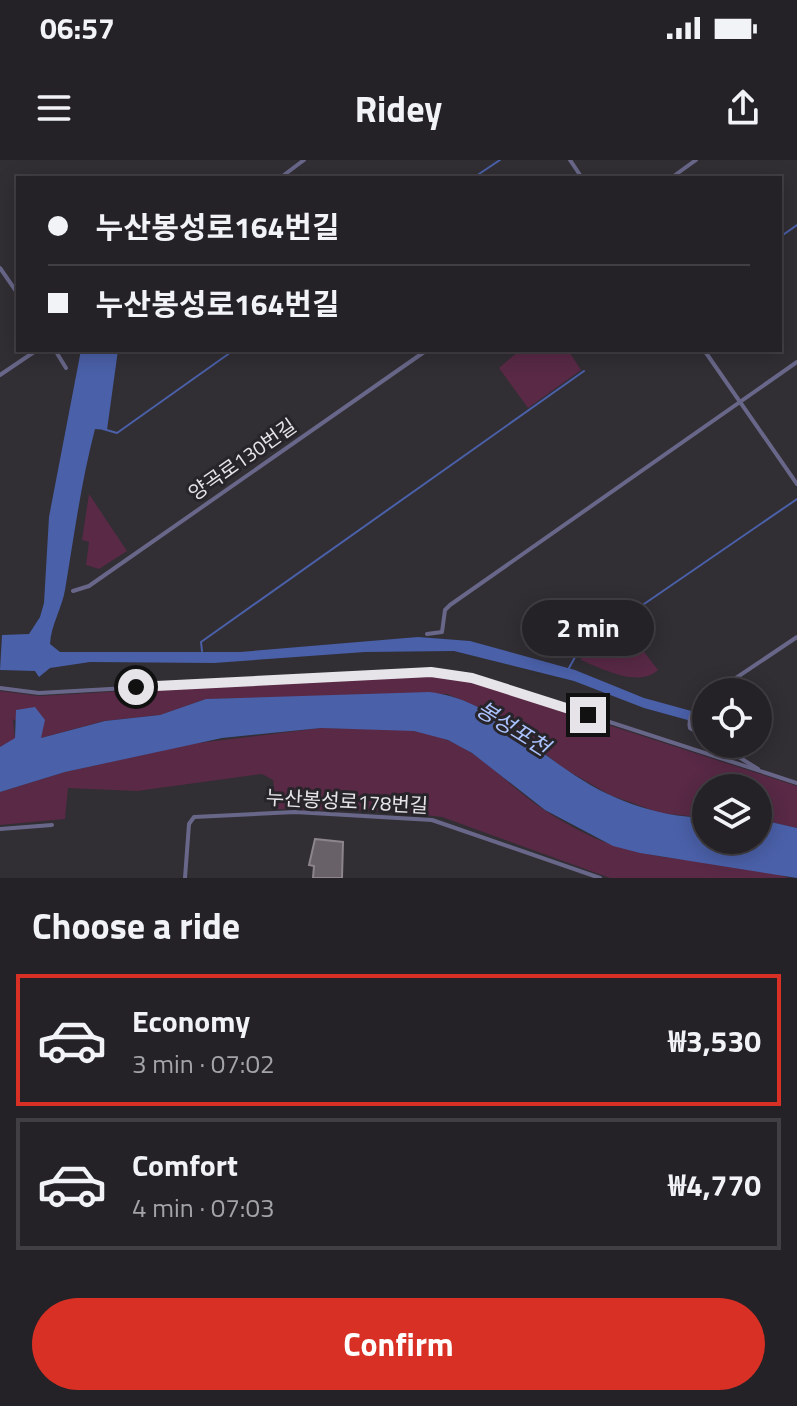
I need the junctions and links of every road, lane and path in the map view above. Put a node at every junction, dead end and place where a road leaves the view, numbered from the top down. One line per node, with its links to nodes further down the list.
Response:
1 (304, 160): 3 (lane)
2 (696, 160): 4 (lane)
3 (283, 176)
4 (674, 176)
5 (0, 268): 6 (lane)
6 (16, 291)
7 (34, 352): 13 (lane)
8 (56, 352): 12 (lane)
9 (424, 352): 16 (lane, 양곡로130번길)
10 (705, 352): 14 (lane)
11 (797, 362): 14 (lane)
12 (66, 368)
13 (0, 375)
14 (739, 402): 15 (lane); 17 (lane)
15 (797, 484)
16 (73, 591)
17 (427, 634)
18 (797, 637): 19 (lane)
19 (736, 678)
20 (0, 688): 22 (lane)
21 (740, 758): 22 (lane)
22 (760, 771): 23 (lane)
23 (797, 783)
24 (52, 825): 25 (lane)
25 (0, 829)
26 (185, 878): 27 (lane, 누산봉성로178번길)
27 (600, 878)

